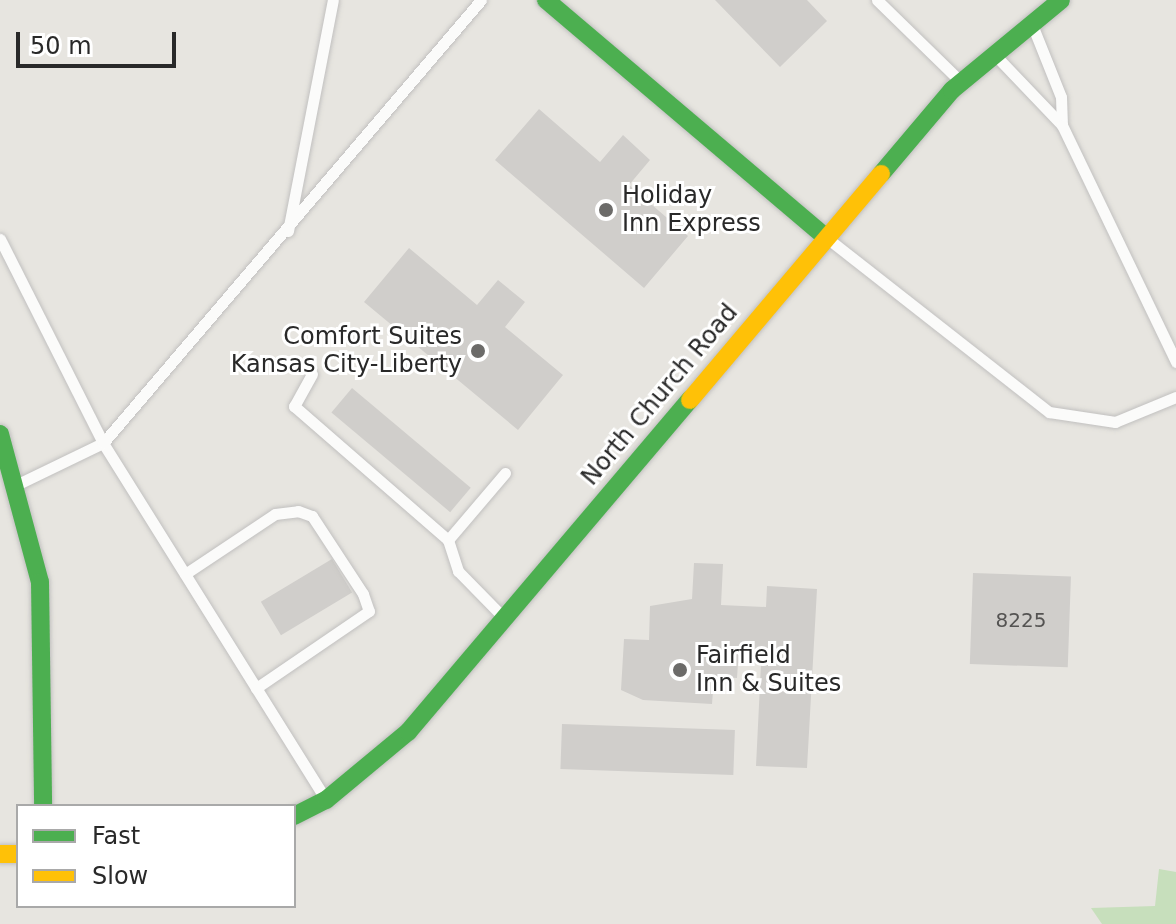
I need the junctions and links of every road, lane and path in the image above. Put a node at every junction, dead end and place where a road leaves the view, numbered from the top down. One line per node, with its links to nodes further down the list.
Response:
1 (333, 0): 10 (lane)
2 (481, 0): 10 (lane)
3 (546, 0): 11 (main road)
4 (877, 0): 8 (lane)
5 (1061, 0): 6 (main road, North Church Road)
6 (1030, 23): 7 (main road, North Church Road); 9 (lane)
7 (993, 53): 8 (main road, North Church Road); 9 (lane)
8 (960, 81): 11 (main road, North Church Road)
9 (1062, 125): 13 (lane)
10 (287, 232): 17 (lane)
11 (823, 235): 15 (lane); 22 (main road, North Church Road)
12 (0, 239): 17 (lane)
13 (1176, 362)
14 (312, 374): 20 (lane)
15 (1176, 397)
16 (0, 434): 19 (main road)
17 (103, 443): 19 (lane); 21 (lane)
18 (505, 473): 20 (lane)
19 (9, 486): 25 (main road)
20 (448, 540): 22 (lane)
21 (185, 574): 23 (lane); 23 (lane)
22 (505, 618): 24 (main road, North Church Road)
23 (256, 688): 24 (lane)
24 (326, 800): 26 (main road, North Church Road)
25 (43, 804)
26 (296, 815)

